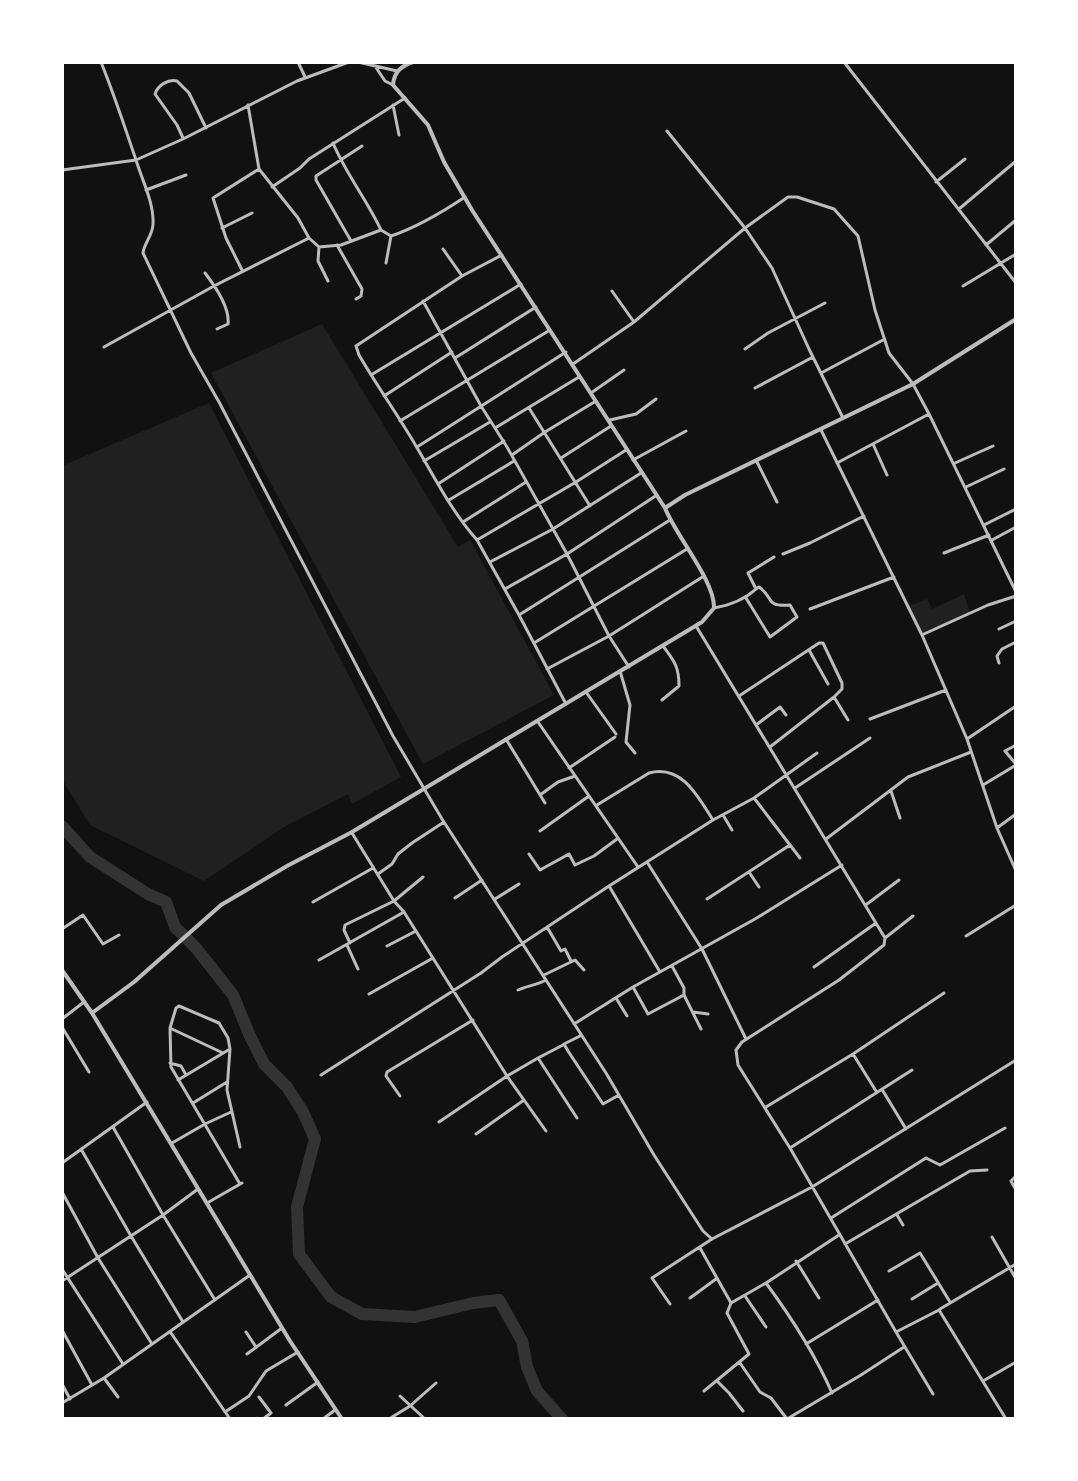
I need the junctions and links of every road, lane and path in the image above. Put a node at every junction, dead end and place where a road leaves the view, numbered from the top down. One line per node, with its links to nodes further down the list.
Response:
1 (101, 62): 21 (street)
2 (298, 62): 9 (street)
3 (349, 62): 9 (street)
4 (358, 62): 7 (street)
5 (413, 62): 8 (street)
6 (844, 62): 27 (street)
7 (375, 66): 8 (street); 10 (street)
8 (397, 71): 10 (street)
9 (305, 78): 12 (street)
10 (393, 85): 11 (street)
11 (405, 98): 13 (street); 30 (street)
12 (248, 105): 14 (street); 24 (street)
13 (393, 105): 16 (street); 18 (street)
14 (206, 128): 17 (street); 17 (street)
15 (667, 131): 35 (street)
16 (399, 135)
17 (183, 139): 21 (street)
18 (333, 143): 22 (street); 28 (street)
19 (362, 146): 22 (street)
20 (965, 159): 27 (street)
21 (136, 160): 25 (street); 29 (street)
22 (340, 160): 36 (street); 39 (street)
23 (1016, 161): 31 (street)
24 (259, 169): 28 (street); 34 (street)
25 (65, 170)
26 (186, 175): 29 (street)
27 (936, 182): 31 (street)
28 (272, 187): 38 (street)
29 (146, 190): 61 (street)
30 (465, 197): 37 (street); 44 (street)
31 (959, 209): 41 (street)
32 (252, 213): 34 (street)
33 (1016, 220): 41 (street)
34 (222, 228): 48 (street)
35 (745, 228): 62 (street); 64 (street); 68 (street)
36 (381, 230): 37 (street); 39 (street)
37 (391, 236): 46 (street)
38 (309, 238): 42 (street); 48 (street)
39 (351, 241): 40 (street)
40 (337, 245): 42 (street); 57 (street)
41 (986, 245): 47 (street)
42 (319, 247): 51 (street)
43 (443, 249): 50 (street)
44 (502, 254): 50 (street); 53 (street)
45 (1016, 254): 47 (street)
46 (386, 263)
47 (1001, 263): 52 (street); 55 (street)
48 (242, 271): 54 (street)
49 (205, 273): 54 (street)
50 (462, 276): 58 (street)
51 (328, 281)
52 (1016, 283)
53 (521, 284): 60 (street); 67 (street)
54 (214, 286): 61 (street); 65 (street)
55 (963, 286)
56 (612, 291): 64 (street)
57 (356, 299)
58 (423, 301): 67 (street); 78 (street)
59 (825, 303): 62 (street)
60 (536, 307): 66 (street); 74 (street)
61 (170, 311): 69 (street); 191 (street)
62 (796, 317): 70 (street); 73 (street)
63 (1016, 319): 81 (street)
64 (634, 322): 75 (street)
65 (217, 329)
66 (550, 330): 72 (street); 80 (street)
67 (442, 333): 71 (street); 78 (street)
68 (883, 340): 77 (street); 81 (street)
69 (104, 347)
70 (745, 349)
71 (452, 352): 74 (street); 84 (street)
72 (566, 352): 75 (street); 87 (street)
73 (813, 357): 77 (street); 82 (street)
74 (455, 358): 80 (street)
75 (573, 364): 79 (street)
76 (624, 370): 83 (street)
77 (821, 373): 90 (street)
78 (371, 375): 84 (street)
79 (579, 377): 83 (street); 88 (street)
80 (466, 380): 87 (street); 91 (street)
81 (913, 384): 89 (street); 90 (street)
82 (755, 388)
83 (591, 393): 86 (street)
84 (384, 396): 91 (street)
85 (656, 399): 93 (street)
86 (596, 401): 93 (street); 97 (street)
87 (481, 406): 92 (street); 101 (street)
88 (529, 408): 94 (street); 97 (street)
89 (929, 414): 99 (street); 110 (street)
90 (843, 418): 95 (street)
91 (400, 421): 101 (street)
92 (491, 421): 94 (street); 106 (street)
93 (609, 424): 102 (street); 104 (street)
94 (495, 428): 98 (street)
95 (821, 430): 108 (street); 109 (street)
96 (686, 431): 105 (street)
97 (545, 432): 103 (street); 104 (street)
98 (504, 441): 103 (street); 116 (street)
99 (873, 444): 109 (street); 113 (street)
100 (993, 446): 110 (street)
101 (417, 447): 106 (street)
102 (626, 450): 105 (street); 115 (street)
103 (512, 455): 107 (street)
104 (561, 458): 115 (street)
105 (633, 460): 112 (street)
106 (424, 461): 116 (street)
107 (514, 461): 114 (street); 119 (street)
108 (757, 462): 120 (street); 123 (street)
109 (837, 463): 125 (street)
110 (955, 463): 117 (street)
111 (1004, 469): 117 (street)
112 (641, 473): 118 (street); 122 (street)
113 (887, 475)
114 (526, 482): 121 (street); 127 (street)
115 (576, 482): 121 (street); 122 (street)
116 (438, 484): 119 (street)
117 (966, 487): 128 (street)
118 (657, 495): 123 (street); 136 (street)
119 (448, 500): 127 (street)
120 (777, 502)
121 (539, 505): 130 (street); 132 (street)
122 (590, 506): 130 (street)
123 (665, 508): 126 (street)
124 (1016, 509): 128 (street)
125 (864, 516): 137 (street); 141 (street)
126 (670, 520): 134 (street); 142 (street)
127 (463, 522): 132 (street)
128 (984, 525): 131 (street)
129 (1016, 527): 133 (street)
130 (553, 529): 136 (street); 139 (street)
131 (989, 535): 133 (street); 135 (street)
132 (477, 540): 139 (street)
133 (992, 540): 145 (street)
134 (687, 549): 140 (street); 147 (street)
135 (944, 553)
136 (567, 554): 142 (street); 143 (street)
137 (783, 554)
138 (774, 557): 144 (street)
139 (489, 562): 143 (street)
140 (704, 576): 148 (street); 155 (street)
141 (894, 577): 149 (street); 154 (street)
142 (579, 579): 147 (street); 150 (street)
143 (505, 589): 150 (street)
144 (756, 589): 146 (street); 146 (street)
145 (1016, 594): 154 (street)
146 (746, 598): 148 (street)
147 (594, 607): 155 (street); 157 (street)
148 (714, 608): 152 (street)
149 (810, 609)
150 (519, 615): 157 (street)
151 (1016, 621): 153 (street)
152 (696, 626): 158 (street); 167 (street)
153 (999, 629)
154 (922, 635): 165 (street)
155 (609, 636): 161 (street); 162 (street)
156 (1016, 642): 160 (street)
157 (534, 643): 162 (street)
158 (663, 646): 161 (street); 169 (street)
159 (809, 650): 164 (street); 167 (street); 168 (street)
160 (999, 663)
161 (629, 667): 163 (street)
162 (547, 669): 170 (street)
163 (620, 671): 166 (street); 183 (street)
164 (828, 684)
165 (946, 690): 173 (street); 179 (street)
166 (586, 692): 170 (street); 186 (street)
167 (739, 696): 176 (street)
168 (834, 697): 174 (street); 181 (street)
169 (662, 700)
170 (566, 704): 175 (street)
171 (1016, 706): 179 (street)
172 (786, 715): 176 (street)
173 (870, 719)
174 (848, 720)
175 (537, 721): 178 (street); 186 (street)
176 (756, 725): 181 (street)
177 (870, 738): 190 (street)
178 (506, 739): 191 (street); 193 (street)
179 (967, 739): 182 (street)
180 (1016, 745): 185 (street)
181 (770, 747): 187 (street)
182 (971, 752): 189 (street); 192 (street)
183 (635, 753)
184 (817, 753): 187 (street)
185 (1016, 764): 189 (street)
186 (569, 768): 188 (street)
187 (787, 775): 190 (street); 195 (street)
188 (575, 776): 193 (street); 194 (street)
189 (983, 785): 203 (street)
190 (795, 788): 208 (street)
191 (423, 789): 202 (street); 206 (street)
192 (891, 791): 200 (street); 208 (street)
193 (540, 795): 196 (street)
194 (589, 796): 197 (street); 205 (street)
195 (754, 798): 199 (street); 209 (street)
196 (545, 803)
197 (595, 805): 201 (street); 207 (street)
198 (1016, 814): 203 (street)
199 (723, 815): 201 (street); 204 (street)
200 (900, 818)
201 (713, 820): 212 (street)
202 (444, 822): 218 (street); 220 (street)
203 (997, 828): 216 (street)
204 (732, 830)
205 (540, 831)
206 (352, 832): 215 (street); 265 (street)
207 (618, 838): 210 (street); 214 (street)
208 (826, 839): 213 (street)
209 (790, 845): 211 (street); 217 (street)
210 (529, 854)
211 (800, 858)
212 (647, 862): 214 (street); 244 (street)
213 (842, 865): 230 (street); 244 (street)
214 (638, 867): 223 (street)
215 (373, 868): 218 (street); 229 (street)
216 (1016, 871)
217 (749, 872): 224 (street); 227 (street)
218 (378, 874): 228 (street)
219 (423, 877): 228 (street)
220 (482, 880): 225 (street); 226 (street)
221 (899, 880): 230 (street)
222 (519, 884): 226 (street)
223 (609, 886): 235 (street); 253 (street)
224 (759, 887)
225 (455, 898)
226 (495, 899): 241 (street)
227 (707, 899)
228 (394, 901): 232 (street); 242 (street)
229 (313, 902)
230 (866, 904): 234 (street)
231 (1016, 905): 239 (street)
232 (404, 912): 237 (street); 242 (street)
233 (913, 916): 240 (street)
234 (877, 922): 240 (street); 249 (street)
235 (547, 927): 241 (street); 247 (street)
236 (62, 929): 238 (street)
237 (416, 931): 243 (street); 245 (street)
238 (119, 935)
239 (966, 936)
240 (885, 938): 275 (street)
241 (523, 943): 254 (street); 257 (street)
242 (348, 944): 246 (street); 250 (street)
243 (387, 946)
244 (702, 949): 248 (street); 275 (street)
245 (433, 958): 257 (street); 260 (street)
246 (319, 960)
247 (571, 961): 252 (street); 254 (street)
248 (672, 966): 253 (street); 261 (street)
249 (814, 967)
250 (358, 969)
251 (62, 970): 263 (street)
252 (584, 970)
253 (660, 972): 256 (street)
254 (543, 975): 255 (street)
255 (546, 980): 258 (street); 270 (street)
256 (633, 987): 261 (street); 262 (street)
257 (453, 990): 269 (street); 286 (street)
258 (518, 990)
259 (944, 993): 279 (street)
260 (369, 994)
261 (684, 995): 264 (street)
262 (616, 998): 267 (street); 270 (street)
263 (84, 1002): 265 (street); 268 (street)
264 (693, 1012): 266 (street); 273 (street)
265 (92, 1013): 294 (street)
266 (708, 1014)
267 (627, 1016)
268 (62, 1019)
269 (473, 1020): 287 (street); 292 (street)
270 (574, 1024): 274 (street)
271 (62, 1027): 284 (street)
272 (170, 1028): 277 (street); 278 (street); 282 (street)
273 (701, 1029)
274 (581, 1035): 276 (street); 291 (street)
275 (746, 1039): 296 (street)
276 (564, 1044): 280 (street); 291 (street)
277 (230, 1049): 278 (street); 289 (street)
278 (223, 1053): 285 (street)
279 (853, 1054): 290 (street); 296 (street)
280 (538, 1058): 287 (street); 298 (street)
281 (1016, 1060): 303 (street)
282 (170, 1063): 285 (street); 288 (street)
283 (912, 1070): 290 (street)
284 (89, 1072)
285 (186, 1075): 288 (street)
286 (321, 1075)
287 (507, 1076): 293 (street); 299 (street)
288 (178, 1080): 295 (street)
289 (227, 1082): 295 (street); 297 (street)
290 (879, 1091): 303 (street); 308 (street)
291 (619, 1095): 325 (street)
292 (400, 1096)
293 (524, 1100): 304 (street); 305 (street)
294 (147, 1102): 301 (street); 306 (street)
295 (192, 1103): 300 (street)
296 (766, 1107): 308 (street)
297 (231, 1112): 300 (street); 307 (street)
298 (577, 1118)
299 (439, 1122)
300 (205, 1124): 306 (street); 317 (street)
301 (113, 1127): 309 (street); 319 (street)
302 (1005, 1128): 320 (street)
303 (906, 1129): 313 (street)
304 (546, 1131)
305 (476, 1134)
306 (172, 1143): 314 (street)
307 (240, 1147)
308 (790, 1148): 313 (street)
309 (81, 1149): 310 (street); 323 (street)
310 (62, 1163)
311 (987, 1170): 318 (street)
312 (1016, 1176): 315 (street)
313 (812, 1187): 320 (street); 325 (street)
314 (198, 1189): 317 (street); 319 (street)
315 (1016, 1190)
316 (62, 1192): 328 (street)
317 (207, 1203): 334 (street)
318 (896, 1213): 321 (street); 326 (street)
319 (163, 1215): 323 (street); 345 (street)
320 (831, 1218): 322 (street)
321 (903, 1225)
322 (839, 1234): 326 (street); 329 (street)
323 (131, 1236): 328 (street); 351 (street)
324 (992, 1237): 331 (street)
325 (712, 1239): 327 (street)
326 (845, 1244): 346 (street)
327 (700, 1248): 336 (street); 349 (street)
328 (98, 1258): 335 (street); 358 (street)
329 (796, 1261): 339 (street); 343 (street)
330 (1016, 1264): 331 (street)
331 (1009, 1268): 337 (street); 347 (street)
332 (62, 1269): 335 (street)
333 (889, 1271): 340 (street)
334 (250, 1275): 345 (street); 353 (street)
335 (67, 1277): 338 (street); 366 (street)
336 (716, 1279): 342 (street); 348 (street)
337 (1016, 1279)
338 (62, 1281)
339 (766, 1283): 341 (street); 359 (street)
340 (938, 1283): 344 (street); 347 (street)
341 (745, 1296): 348 (street); 352 (street)
342 (690, 1298)
343 (819, 1298)
344 (912, 1299)
345 (215, 1300): 351 (street)
346 (878, 1300): 357 (street); 359 (street)
347 (950, 1302): 350 (street)
348 (731, 1303): 365 (street)
349 (670, 1304)
350 (939, 1310): 357 (street); 369 (street)
351 (183, 1322): 355 (street)
352 (766, 1327)
353 (282, 1328): 360 (street); 362 (street)
354 (62, 1330): 373 (street)
355 (170, 1332): 358 (street); 386 (street)
356 (246, 1332): 360 (street)
357 (896, 1332): 361 (street)
358 (152, 1344): 366 (street)
359 (806, 1344): 375 (street)
360 (256, 1347): 363 (street)
361 (904, 1347): 375 (street); 376 (street)
362 (298, 1352): 370 (street); 386 (street)
363 (247, 1354)
364 (1016, 1362): 369 (street)
365 (740, 1363): 368 (street); 375 (street)
366 (123, 1364): 367 (street)
367 (104, 1378): 373 (street); 378 (street)
368 (717, 1381): 374 (street); 385 (street)
369 (983, 1381): 393 (street)
370 (318, 1382): 382 (street); 384 (street)
371 (436, 1383): 383 (street)
372 (62, 1384): 380 (street)
373 (92, 1385): 380 (street)
374 (704, 1391)
375 (832, 1393)
376 (933, 1394)
377 (400, 1396): 383 (street)
378 (118, 1397)
379 (259, 1397): 388 (street)
380 (70, 1399): 381 (street)
381 (62, 1403)
382 (286, 1405)
383 (410, 1406): 391 (street); 392 (street)
384 (335, 1410): 389 (street); 390 (street)
385 (743, 1411)
386 (225, 1412): 387 (street)
387 (230, 1419)
388 (263, 1419)
389 (323, 1419)
390 (342, 1419)
391 (389, 1419)
392 (425, 1419)
393 (1006, 1419)

